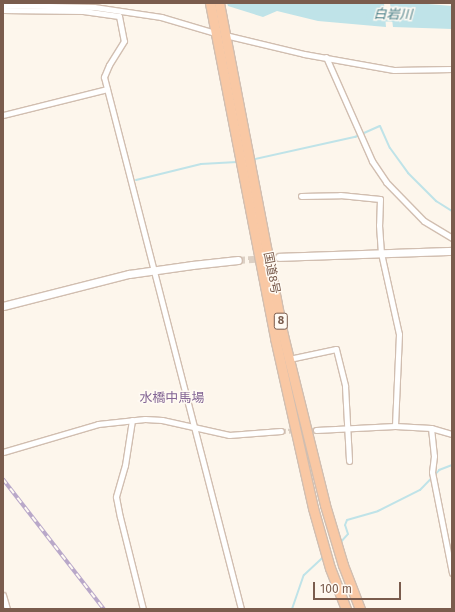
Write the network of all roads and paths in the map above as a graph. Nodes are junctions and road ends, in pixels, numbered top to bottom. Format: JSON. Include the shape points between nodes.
{"nodes":[{"id":1,"x":210,"y":3,"type":"edge"},
{"id":2,"x":218,"y":3,"type":"edge"},
{"id":3,"x":3,"y":5,"type":"edge"},
{"id":4,"x":3,"y":10,"type":"edge"},
{"id":5,"x":219,"y":31,"type":"junction"},
{"id":6,"x":326,"y":57,"type":"junction"},
{"id":7,"x":452,"y":69,"type":"edge"},
{"id":8,"x":108,"y":89,"type":"junction"},
{"id":9,"x":3,"y":116,"type":"edge"},
{"id":10,"x":301,"y":196,"type":"dead end"},
{"id":11,"x":452,"y":238,"type":"edge"},
{"id":12,"x":452,"y":251,"type":"edge"},
{"id":13,"x":381,"y":253,"type":"junction"},
{"id":14,"x":279,"y":257,"type":"tunnel mouth"},
{"id":15,"x":238,"y":260,"type":"tunnel mouth"},
{"id":16,"x":154,"y":270,"type":"junction"},
{"id":17,"x":3,"y":306,"type":"edge"},
{"id":18,"x":289,"y":359,"type":"junction"},
{"id":19,"x":132,"y":420,"type":"junction"},
{"id":20,"x":395,"y":426,"type":"junction"},
{"id":21,"x":347,"y":427,"type":"junction"},
{"id":22,"x":194,"y":428,"type":"junction"},
{"id":23,"x":431,"y":428,"type":"junction"},
{"id":24,"x":316,"y":430,"type":"tunnel mouth"},
{"id":25,"x":281,"y":431,"type":"tunnel mouth"},
{"id":26,"x":452,"y":434,"type":"edge"},
{"id":27,"x":3,"y":452,"type":"edge"},
{"id":28,"x":349,"y":461,"type":"dead end"},
{"id":29,"x":452,"y":573,"type":"edge"},
{"id":30,"x":3,"y":596,"type":"edge"},
{"id":31,"x":7,"y":609,"type":"edge"},
{"id":32,"x":143,"y":609,"type":"edge"},
{"id":33,"x":241,"y":609,"type":"edge"},
{"id":34,"x":346,"y":609,"type":"edge"},
{"id":35,"x":360,"y":609,"type":"edge"}],
"edges":[{"from":1,"to":5,"type":"highway","name":"国道8号","number":"8"},
{"from":2,"to":5,"type":"highway","name":"国道8号","number":"8"},
{"from":3,"to":5,"type":"street","via":[[94,7],[161,17]]},
{"from":4,"to":8,"type":"street","via":[[83,11],[119,16],[124,41],[105,72]]},
{"from":5,"to":6,"type":"street","via":[[304,54]]},
{"from":5,"to":18,"type":"highway","name":"国道8号","number":"8"},
{"from":5,"to":34,"type":"highway","name":"国道8号","number":"8","via":[[275,338],[313,508],[330,568]]},
{"from":6,"to":7,"type":"street","via":[[394,70]]},
{"from":6,"to":11,"type":"street","via":[[372,161],[386,182],[424,221]]},
{"from":8,"to":9,"type":"street"},
{"from":8,"to":16,"type":"street"},
{"from":10,"to":13,"type":"street","via":[[340,195],[380,199]]},
{"from":12,"to":13,"type":"street"},
{"from":13,"to":14,"type":"street"},
{"from":13,"to":20,"type":"street","via":[[399,334]]},
{"from":15,"to":16,"type":"street"},
{"from":16,"to":17,"type":"street","via":[[97,281]]},
{"from":16,"to":22,"type":"street"},
{"from":18,"to":21,"type":"street","via":[[336,349],[345,386]]},
{"from":18,"to":35,"type":"highway","name":"国道8号","number":"8","via":[[325,505],[343,565]]},
{"from":19,"to":22,"type":"street","via":[[162,420]]},
{"from":19,"to":27,"type":"street","via":[[98,424]]},
{"from":19,"to":32,"type":"street","via":[[125,465],[116,497]]},
{"from":20,"to":21,"type":"street"},
{"from":20,"to":23,"type":"street"},
{"from":21,"to":24,"type":"street"},
{"from":21,"to":28,"type":"street"},
{"from":22,"to":25,"type":"street","via":[[229,435]]},
{"from":22,"to":33,"type":"street"},
{"from":23,"to":26,"type":"street"},
{"from":23,"to":29,"type":"street","via":[[434,456],[432,472]]},
{"from":30,"to":31,"type":"street"}]}
